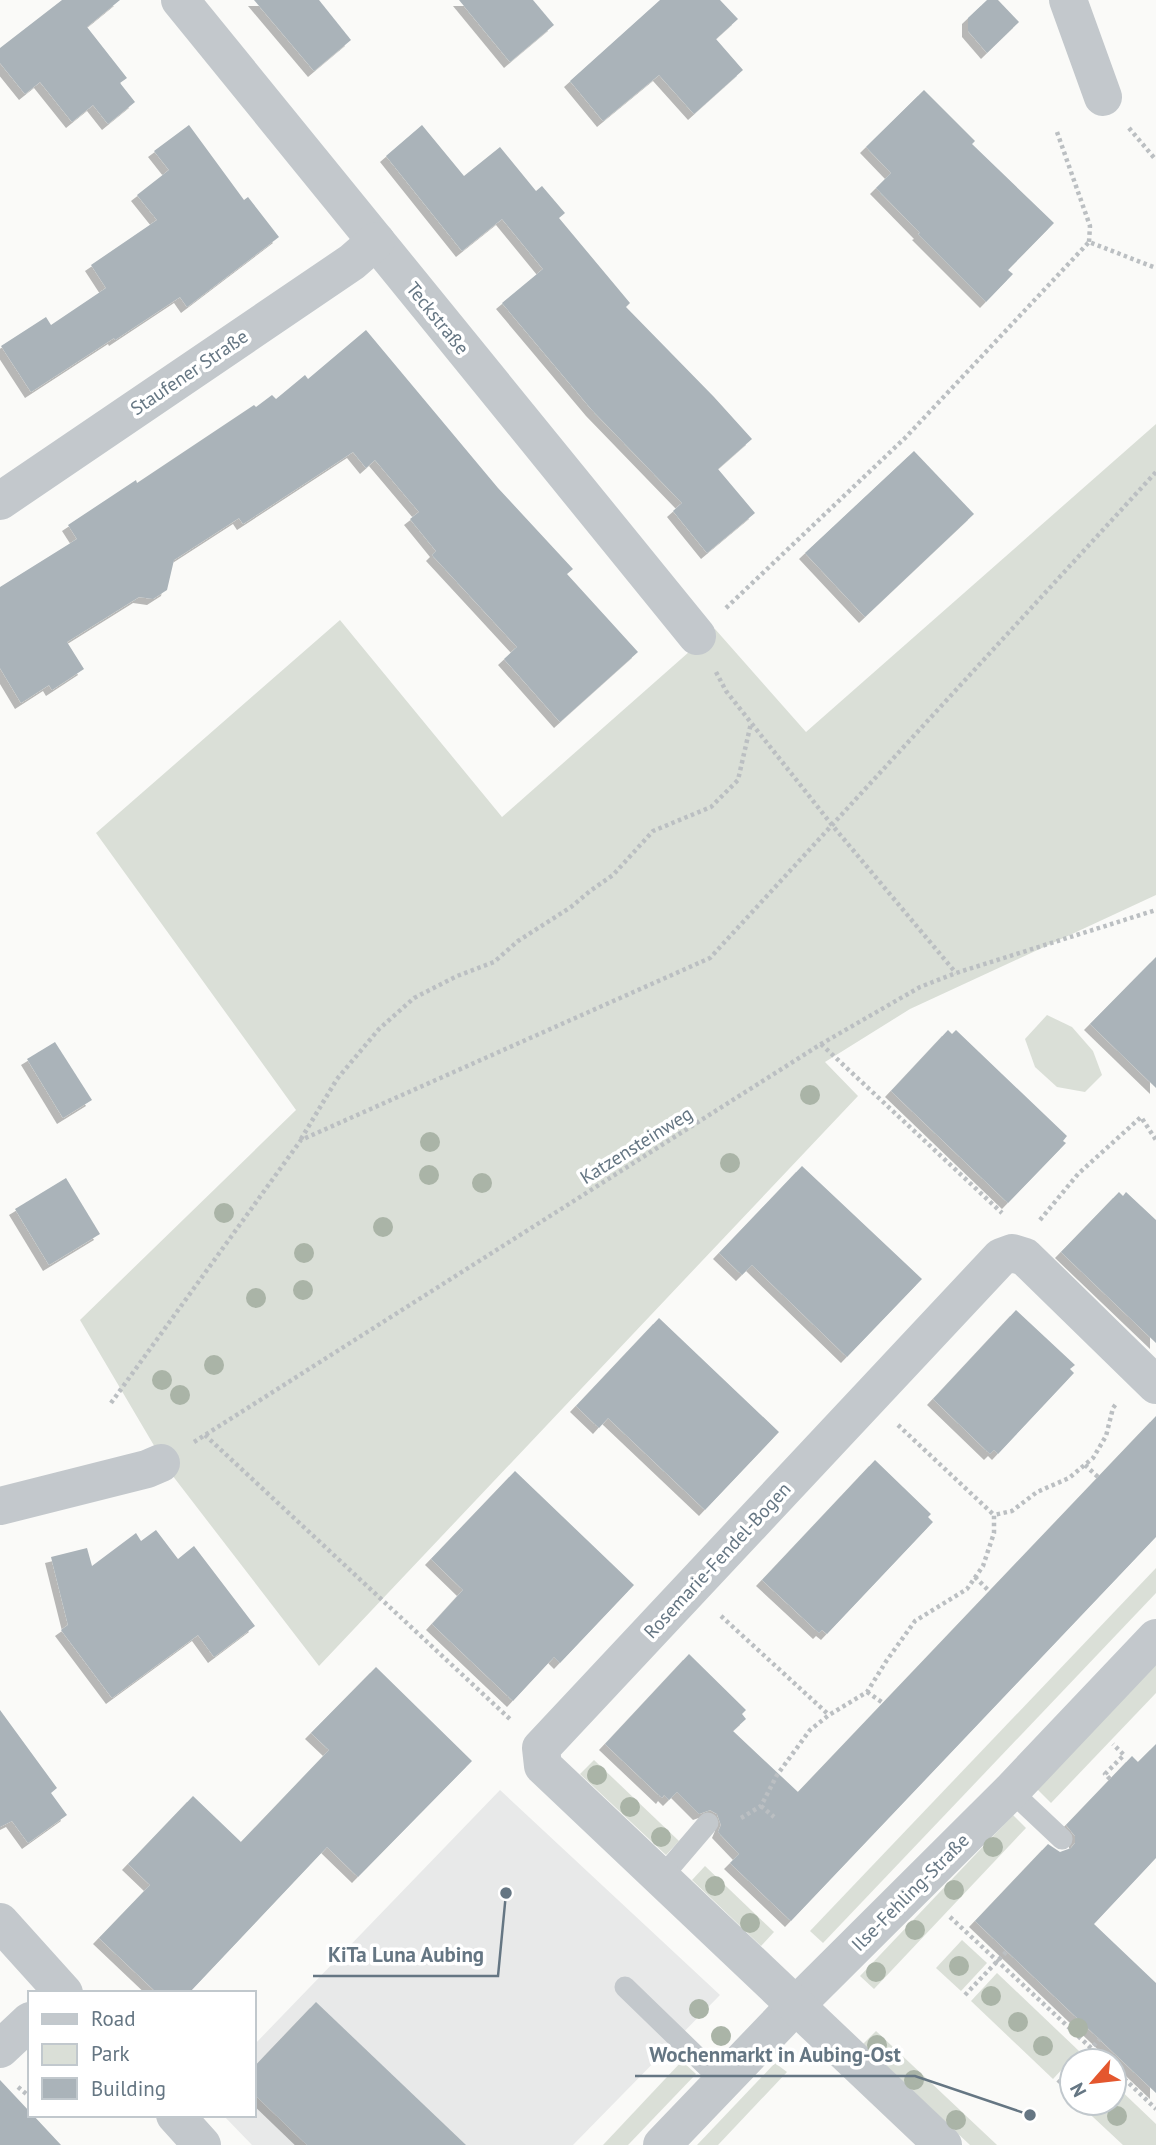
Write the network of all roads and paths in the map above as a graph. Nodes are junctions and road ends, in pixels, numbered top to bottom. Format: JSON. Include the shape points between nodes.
{"nodes":[{"id":1,"x":180,"y":0,"type":"edge"},
{"id":2,"x":1068,"y":0,"type":"edge"},
{"id":3,"x":1103,"y":97,"type":"dead end"},
{"id":4,"x":1057,"y":132,"type":"dead end"},
{"id":5,"x":376,"y":241,"type":"junction"},
{"id":6,"x":1089,"y":242,"type":"junction"},
{"id":7,"x":1156,"y":268,"type":"edge"},
{"id":8,"x":1156,"y":472,"type":"edge"},
{"id":9,"x":0,"y":501,"type":"edge"},
{"id":10,"x":696,"y":636,"type":"junction"},
{"id":11,"x":751,"y":723,"type":"junction"},
{"id":12,"x":832,"y":825,"type":"junction"},
{"id":13,"x":1156,"y":910,"type":"edge"},
{"id":14,"x":956,"y":973,"type":"junction"},
{"id":15,"x":821,"y":1044,"type":"junction"},
{"id":16,"x":1156,"y":1139,"type":"edge"},
{"id":17,"x":300,"y":1140,"type":"junction"},
{"id":18,"x":1012,"y":1253,"type":"junction"},
{"id":19,"x":1150,"y":1379,"type":"edge"},
{"id":20,"x":868,"y":1397,"type":"junction"},
{"id":21,"x":111,"y":1402,"type":"dead end"},
{"id":22,"x":205,"y":1435,"type":"junction"},
{"id":23,"x":160,"y":1463,"type":"joint"},
{"id":24,"x":1085,"y":1465,"type":"junction"},
{"id":25,"x":1098,"y":1477,"type":"dead end"},
{"id":26,"x":0,"y":1506,"type":"edge"},
{"id":27,"x":995,"y":1515,"type":"junction"},
{"id":28,"x":975,"y":1577,"type":"junction"},
{"id":29,"x":691,"y":1588,"type":"junction"},
{"id":30,"x":989,"y":1591,"type":"dead end"},
{"id":31,"x":1156,"y":1638,"type":"edge"},
{"id":32,"x":867,"y":1692,"type":"junction"},
{"id":33,"x":883,"y":1703,"type":"dead end"},
{"id":34,"x":829,"y":1715,"type":"junction"},
{"id":35,"x":1113,"y":1744,"type":"dead end"},
{"id":36,"x":541,"y":1748,"type":"junction"},
{"id":37,"x":1110,"y":1779,"type":"dead end"},
{"id":38,"x":1011,"y":1791,"type":"junction"},
{"id":39,"x":761,"y":1806,"type":"junction"},
{"id":40,"x":774,"y":1817,"type":"dead end"},
{"id":41,"x":738,"y":1820,"type":"dead end"},
{"id":42,"x":708,"y":1823,"type":"dead end"},
{"id":43,"x":1062,"y":1839,"type":"dead end"},
{"id":44,"x":661,"y":1878,"type":"junction"},
{"id":45,"x":950,"y":1917,"type":"dead end"},
{"id":46,"x":0,"y":1922,"type":"edge"},
{"id":47,"x":1007,"y":1951,"type":"dead end"},
{"id":48,"x":997,"y":1961,"type":"junction"},
{"id":49,"x":625,"y":1987,"type":"dead end"},
{"id":50,"x":61,"y":1991,"type":"edge"},
{"id":51,"x":965,"y":1995,"type":"dead end"},
{"id":52,"x":795,"y":2006,"type":"junction"},
{"id":53,"x":28,"y":2023,"type":"edge"},
{"id":54,"x":1100,"y":2039,"type":"dead end"},
{"id":55,"x":1090,"y":2047,"type":"edge"},
{"id":56,"x":1092,"y":2047,"type":"edge"},
{"id":57,"x":0,"y":2049,"type":"edge"},
{"id":58,"x":723,"y":2082,"type":"junction"},
{"id":59,"x":1128,"y":2082,"type":"edge"},
{"id":60,"x":1156,"y":2109,"type":"edge"},
{"id":61,"x":177,"y":2117,"type":"edge"},
{"id":62,"x":202,"y":2145,"type":"edge"},
{"id":63,"x":662,"y":2145,"type":"edge"},
{"id":64,"x":943,"y":2145,"type":"edge"}],
"edges":[{"from":1,"to":5,"type":"street","name":"Teckstraße"},
{"from":2,"to":3,"type":"street"},
{"from":4,"to":6,"type":"path","via":[[1090,226]]},
{"from":5,"to":9,"type":"street","name":"Staufener Straße","via":[[352,262]]},
{"from":5,"to":10,"type":"street","name":"Teckstraße"},
{"from":6,"to":7,"type":"path"},
{"from":6,"to":10,"type":"path","via":[[906,437]]},
{"from":8,"to":12,"type":"path"},
{"from":10,"to":11,"type":"path","via":[[726,691]]},
{"from":11,"to":12,"type":"path"},
{"from":11,"to":17,"type":"path","via":[[738,780],[712,807],[653,831],[613,875],[494,962],[414,998],[379,1029],[337,1079]]},
{"from":12,"to":14,"type":"path"},
{"from":12,"to":17,"type":"path","via":[[710,958]]},
{"from":13,"to":14,"type":"path","name":"Katzensteinweg"},
{"from":14,"to":15,"type":"path","name":"Katzensteinweg","via":[[920,987]]},
{"from":15,"to":18,"type":"path","via":[[1020,1230]]},
{"from":15,"to":22,"type":"path","name":"Katzensteinweg"},
{"from":16,"to":18,"type":"path","via":[[1141,1117],[1078,1174]]},
{"from":17,"to":21,"type":"path"},
{"from":18,"to":19,"type":"street","via":[[1025,1257]]},
{"from":18,"to":20,"type":"street","name":"Rosemarie-Fendel-Bogen","via":[[1001,1257]]},
{"from":19,"to":24,"type":"path","via":[[1113,1408],[1106,1436]]},
{"from":20,"to":27,"type":"path"},
{"from":20,"to":29,"type":"street","name":"Rosemarie-Fendel-Bogen"},
{"from":22,"to":23,"type":"path","name":"Katzensteinweg"},
{"from":22,"to":36,"type":"path"},
{"from":23,"to":26,"type":"street"},
{"from":24,"to":25,"type":"path"},
{"from":24,"to":27,"type":"path","via":[[1012,1511]]},
{"from":27,"to":28,"type":"path","via":[[984,1566]]},
{"from":28,"to":30,"type":"path"},
{"from":28,"to":32,"type":"path","via":[[967,1589],[915,1621]]},
{"from":29,"to":34,"type":"path"},
{"from":29,"to":36,"type":"street","name":"Rosemarie-Fendel-Bogen"},
{"from":31,"to":38,"type":"street","name":"Ilse-Fehling-Straße"},
{"from":32,"to":33,"type":"path"},
{"from":32,"to":34,"type":"path"},
{"from":34,"to":39,"type":"path","via":[[791,1753]]},
{"from":35,"to":37,"type":"path","via":[[1124,1755],[1105,1774]]},
{"from":36,"to":44,"type":"street","via":[[543,1766]]},
{"from":38,"to":43,"type":"lane"},
{"from":38,"to":52,"type":"street","name":"Ilse-Fehling-Straße"},
{"from":39,"to":40,"type":"path"},
{"from":39,"to":41,"type":"path"},
{"from":42,"to":44,"type":"lane"},
{"from":44,"to":52,"type":"street"},
{"from":45,"to":48,"type":"path"},
{"from":46,"to":50,"type":"street"},
{"from":47,"to":48,"type":"path"},
{"from":48,"to":51,"type":"path"},
{"from":48,"to":55,"type":"path"},
{"from":49,"to":58,"type":"lane"},
{"from":52,"to":58,"type":"street","name":"Ilse-Fehling-Straße"},
{"from":52,"to":64,"type":"street"},
{"from":53,"to":57,"type":"street"},
{"from":54,"to":56,"type":"path"},
{"from":58,"to":63,"type":"street","name":"Ilse-Fehling-Straße"},
{"from":59,"to":60,"type":"path"},
{"from":61,"to":62,"type":"street"}]}
